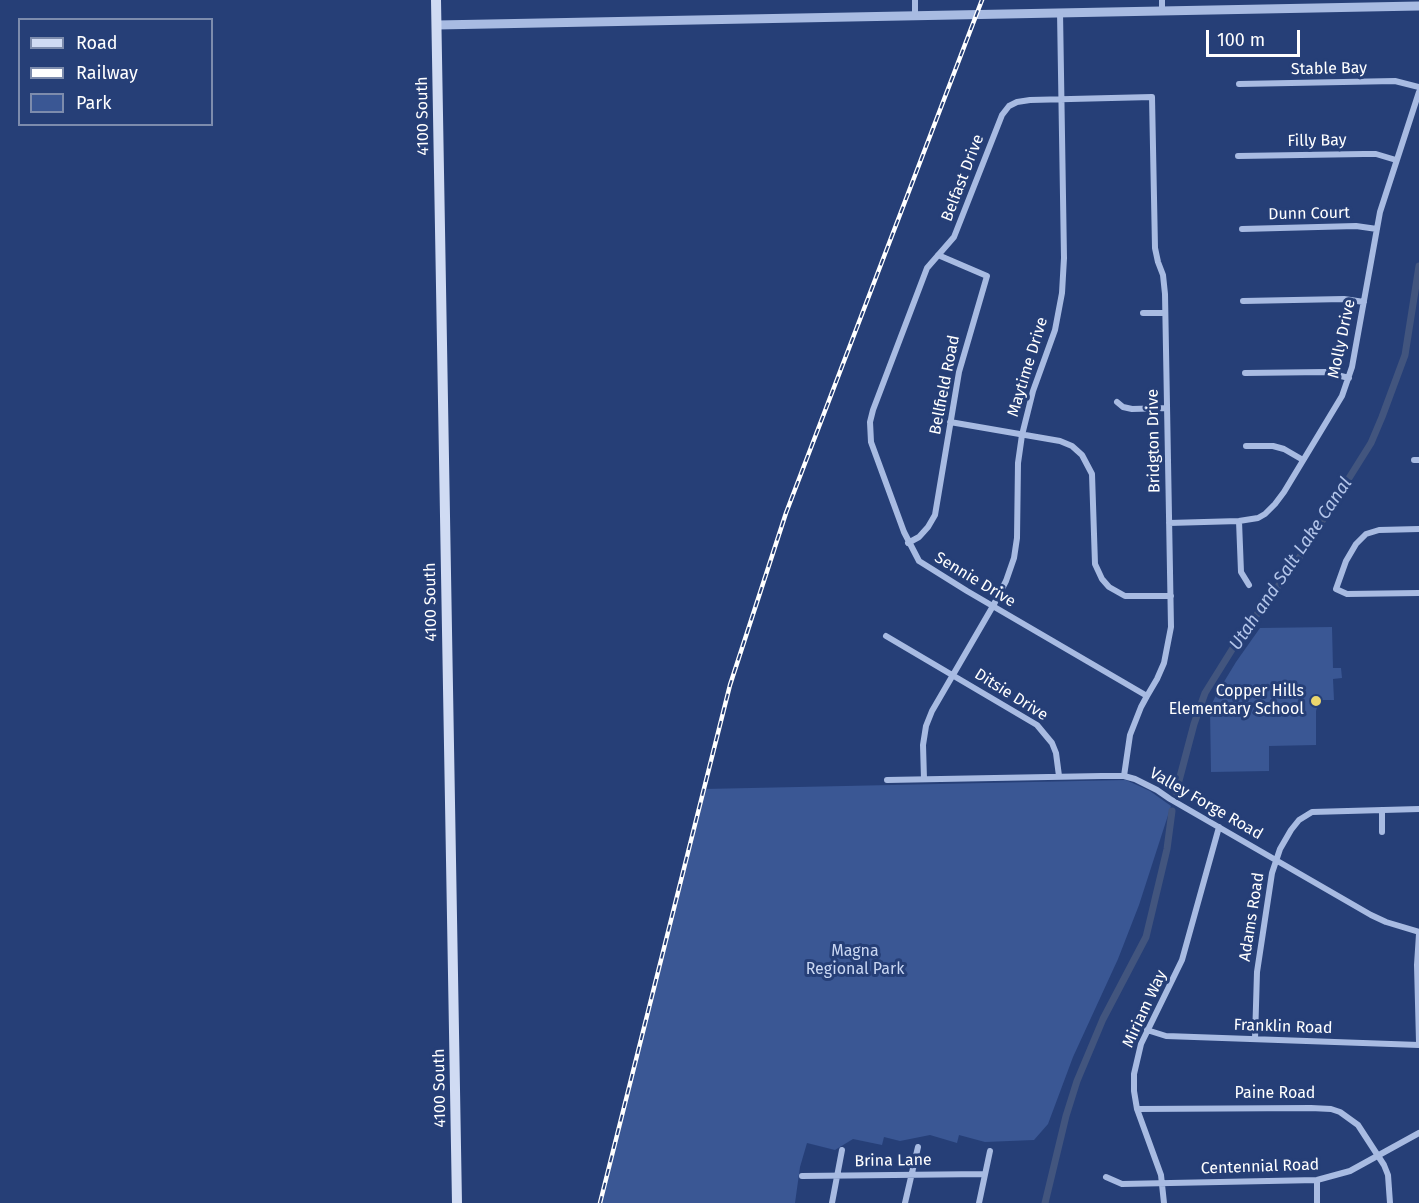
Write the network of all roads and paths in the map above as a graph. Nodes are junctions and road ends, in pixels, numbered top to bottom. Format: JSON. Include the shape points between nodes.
{"nodes":[{"id":1,"x":436,"y":0,"type":"edge"},
{"id":2,"x":915,"y":0,"type":"edge"},
{"id":3,"x":1162,"y":0,"type":"edge"},
{"id":4,"x":1419,"y":6,"type":"edge"},
{"id":5,"x":1162,"y":10,"type":"junction"},
{"id":6,"x":1060,"y":12,"type":"junction"},
{"id":7,"x":915,"y":15,"type":"junction"},
{"id":8,"x":437,"y":25,"type":"junction"},
{"id":9,"x":1239,"y":84,"type":"dead end"},
{"id":10,"x":1419,"y":87,"type":"edge"},
{"id":11,"x":1419,"y":92,"type":"edge"},
{"id":12,"x":1152,"y":96,"type":"joint"},
{"id":13,"x":1062,"y":99,"type":"junction"},
{"id":14,"x":1238,"y":156,"type":"dead end"},
{"id":15,"x":1396,"y":160,"type":"junction"},
{"id":16,"x":1242,"y":229,"type":"dead end"},
{"id":17,"x":1377,"y":229,"type":"junction"},
{"id":18,"x":938,"y":255,"type":"junction"},
{"id":19,"x":1243,"y":301,"type":"dead end"},
{"id":20,"x":1364,"y":302,"type":"junction"},
{"id":21,"x":1143,"y":313,"type":"dead end"},
{"id":22,"x":1165,"y":313,"type":"junction"},
{"id":23,"x":1245,"y":373,"type":"dead end"},
{"id":24,"x":1349,"y":378,"type":"junction"},
{"id":25,"x":1117,"y":402,"type":"dead end"},
{"id":26,"x":1167,"y":408,"type":"junction"},
{"id":27,"x":870,"y":422,"type":"joint"},
{"id":28,"x":950,"y":422,"type":"junction"},
{"id":29,"x":1022,"y":435,"type":"junction"},
{"id":30,"x":1246,"y":446,"type":"dead end"},
{"id":31,"x":1303,"y":460,"type":"junction"},
{"id":32,"x":1239,"y":521,"type":"junction"},
{"id":33,"x":1169,"y":523,"type":"junction"},
{"id":34,"x":1419,"y":529,"type":"edge"},
{"id":35,"x":908,"y":543,"type":"junction"},
{"id":36,"x":1249,"y":585,"type":"dead end"},
{"id":37,"x":1419,"y":593,"type":"edge"},
{"id":38,"x":1171,"y":596,"type":"junction"},
{"id":39,"x":993,"y":606,"type":"junction"},
{"id":40,"x":886,"y":636,"type":"dead end"},
{"id":41,"x":953,"y":675,"type":"junction"},
{"id":42,"x":1147,"y":696,"type":"junction"},
{"id":43,"x":1059,"y":776,"type":"junction"},
{"id":44,"x":1124,"y":776,"type":"junction"},
{"id":45,"x":924,"y":779,"type":"junction"},
{"id":46,"x":887,"y":780,"type":"dead end"},
{"id":47,"x":1419,"y":809,"type":"edge"},
{"id":48,"x":1382,"y":810,"type":"junction"},
{"id":49,"x":1219,"y":827,"type":"junction"},
{"id":50,"x":1382,"y":832,"type":"dead end"},
{"id":51,"x":1276,"y":860,"type":"junction"},
{"id":52,"x":1419,"y":933,"type":"edge"},
{"id":53,"x":1418,"y":965,"type":"edge"},
{"id":54,"x":1147,"y":1030,"type":"junction"},
{"id":55,"x":1255,"y":1039,"type":"junction"},
{"id":56,"x":1419,"y":1043,"type":"edge"},
{"id":57,"x":1137,"y":1109,"type":"junction"},
{"id":58,"x":1419,"y":1133,"type":"edge"},
{"id":59,"x":918,"y":1148,"type":"dead end"},
{"id":60,"x":842,"y":1150,"type":"dead end"},
{"id":61,"x":990,"y":1151,"type":"dead end"},
{"id":62,"x":1378,"y":1156,"type":"junction"},
{"id":63,"x":911,"y":1174,"type":"junction"},
{"id":64,"x":985,"y":1174,"type":"junction"},
{"id":65,"x":837,"y":1175,"type":"junction"},
{"id":66,"x":802,"y":1176,"type":"dead end"},
{"id":67,"x":1106,"y":1177,"type":"dead end"},
{"id":68,"x":1317,"y":1180,"type":"junction"},
{"id":69,"x":1163,"y":1183,"type":"junction"},
{"id":70,"x":457,"y":1203,"type":"edge"},
{"id":71,"x":832,"y":1203,"type":"edge"},
{"id":72,"x":905,"y":1203,"type":"edge"},
{"id":73,"x":979,"y":1203,"type":"edge"},
{"id":74,"x":1164,"y":1203,"type":"edge"},
{"id":75,"x":1317,"y":1203,"type":"edge"},
{"id":76,"x":1390,"y":1203,"type":"edge"}],
"edges":[{"from":1,"to":8,"type":"main road","name":"4100 South"},
{"from":2,"to":7,"type":"street"},
{"from":3,"to":5,"type":"street"},
{"from":4,"to":5,"type":"street"},
{"from":5,"to":6,"type":"street"},
{"from":6,"to":7,"type":"street"},
{"from":6,"to":13,"type":"street","name":"Maytime Drive"},
{"from":7,"to":8,"type":"street"},
{"from":8,"to":70,"type":"main road","name":"4100 South"},
{"from":9,"to":10,"type":"street","name":"Stable Bay","via":[[1395,81]]},
{"from":11,"to":15,"type":"street","name":"Molly Drive"},
{"from":12,"to":13,"type":"street","name":"Belfast Drive"},
{"from":12,"to":22,"type":"street","name":"Bridgton Drive","via":[[1155,248],[1163,275]]},
{"from":13,"to":18,"type":"street","name":"Belfast Drive","via":[[1009,106],[954,237]]},
{"from":13,"to":29,"type":"street","name":"Maytime Drive","via":[[1062,293],[1055,330]]},
{"from":14,"to":15,"type":"street","name":"Filly Bay","via":[[1364,154]]},
{"from":15,"to":17,"type":"street","name":"Molly Drive"},
{"from":16,"to":17,"type":"street","name":"Dunn Court"},
{"from":17,"to":20,"type":"street","name":"Molly Drive"},
{"from":18,"to":27,"type":"street","name":"Belfast Drive","via":[[927,267]]},
{"from":18,"to":28,"type":"street","name":"Bellfield Road","via":[[987,276],[959,372]]},
{"from":19,"to":20,"type":"street"},
{"from":20,"to":24,"type":"street","name":"Molly Drive"},
{"from":21,"to":22,"type":"street"},
{"from":22,"to":26,"type":"street","name":"Bridgton Drive"},
{"from":23,"to":24,"type":"street","via":[[1325,372]]},
{"from":24,"to":31,"type":"street","name":"Molly Drive"},
{"from":25,"to":26,"type":"street","via":[[1132,409]]},
{"from":26,"to":33,"type":"street","name":"Bridgton Drive"},
{"from":27,"to":35,"type":"street","name":"Sennie Drive","via":[[871,442]]},
{"from":28,"to":29,"type":"street"},
{"from":28,"to":35,"type":"street","name":"Bellfield Road","via":[[935,515],[919,537]]},
{"from":29,"to":38,"type":"street","via":[[1072,446],[1088,463],[1094,488],[1095,564],[1109,587],[1125,596]]},
{"from":29,"to":39,"type":"street","name":"Maytime Drive","via":[[1014,558]]},
{"from":30,"to":31,"type":"street","via":[[1273,446]]},
{"from":31,"to":32,"type":"street","name":"Molly Drive","via":[[1271,510],[1258,518]]},
{"from":32,"to":33,"type":"street","name":"Molly Drive"},
{"from":32,"to":36,"type":"street","via":[[1241,572]]},
{"from":33,"to":38,"type":"street","name":"Bridgton Drive"},
{"from":34,"to":37,"type":"street","via":[[1366,534],[1346,561],[1336,589],[1347,594]]},
{"from":35,"to":39,"type":"street","name":"Sennie Drive","via":[[926,567]]},
{"from":38,"to":42,"type":"street","name":"Bridgton Drive","via":[[1169,645]]},
{"from":39,"to":41,"type":"street","name":"Maytime Drive"},
{"from":39,"to":42,"type":"street","name":"Sennie Drive"},
{"from":40,"to":41,"type":"street","name":"Ditsie Drive"},
{"from":41,"to":43,"type":"street","name":"Ditsie Drive","via":[[1037,725],[1052,743]]},
{"from":41,"to":45,"type":"street","name":"Maytime Drive","via":[[926,726]]},
{"from":42,"to":44,"type":"street","name":"Bridgton Drive","via":[[1134,720]]},
{"from":43,"to":44,"type":"street","name":"Valley Forge Road"},
{"from":43,"to":45,"type":"street","name":"Valley Forge Road"},
{"from":44,"to":49,"type":"street","name":"Valley Forge Road","via":[[1146,783]]},
{"from":45,"to":46,"type":"street","name":"Valley Forge Road"},
{"from":47,"to":48,"type":"street","name":"Adams Road"},
{"from":48,"to":50,"type":"street"},
{"from":48,"to":51,"type":"street","name":"Adams Road","via":[[1306,814],[1291,830]]},
{"from":49,"to":51,"type":"street","name":"Valley Forge Road"},
{"from":49,"to":54,"type":"street","name":"Miriam Way","via":[[1182,960]]},
{"from":51,"to":52,"type":"street","name":"Valley Forge Road","via":[[1371,915]]},
{"from":51,"to":55,"type":"street","name":"Adams Road","via":[[1259,956]]},
{"from":52,"to":53,"type":"street"},
{"from":53,"to":56,"type":"street"},
{"from":54,"to":55,"type":"street","name":"Franklin Road","via":[[1166,1036]]},
{"from":54,"to":57,"type":"street","name":"Miriam Way","via":[[1134,1074]]},
{"from":55,"to":56,"type":"street","name":"Franklin Road"},
{"from":57,"to":62,"type":"street","name":"Paine Road","via":[[1331,1109],[1358,1125]]},
{"from":57,"to":69,"type":"street","name":"Miriam Way"},
{"from":58,"to":62,"type":"street","name":"Centennial Road"},
{"from":59,"to":63,"type":"street"},
{"from":60,"to":65,"type":"street"},
{"from":61,"to":64,"type":"street"},
{"from":62,"to":68,"type":"street","name":"Centennial Road","via":[[1350,1171]]},
{"from":62,"to":76,"type":"street","name":"Paine Road","via":[[1388,1175]]},
{"from":63,"to":64,"type":"street","name":"Brina Lane"},
{"from":63,"to":65,"type":"street","name":"Brina Lane"},
{"from":63,"to":72,"type":"street"},
{"from":64,"to":73,"type":"street"},
{"from":65,"to":66,"type":"street","name":"Brina Lane"},
{"from":65,"to":71,"type":"street"},
{"from":67,"to":69,"type":"street","name":"Centennial Road","via":[[1122,1184]]},
{"from":68,"to":69,"type":"street","name":"Centennial Road"},
{"from":68,"to":75,"type":"street"},
{"from":69,"to":74,"type":"street","name":"Miriam Way"}]}
